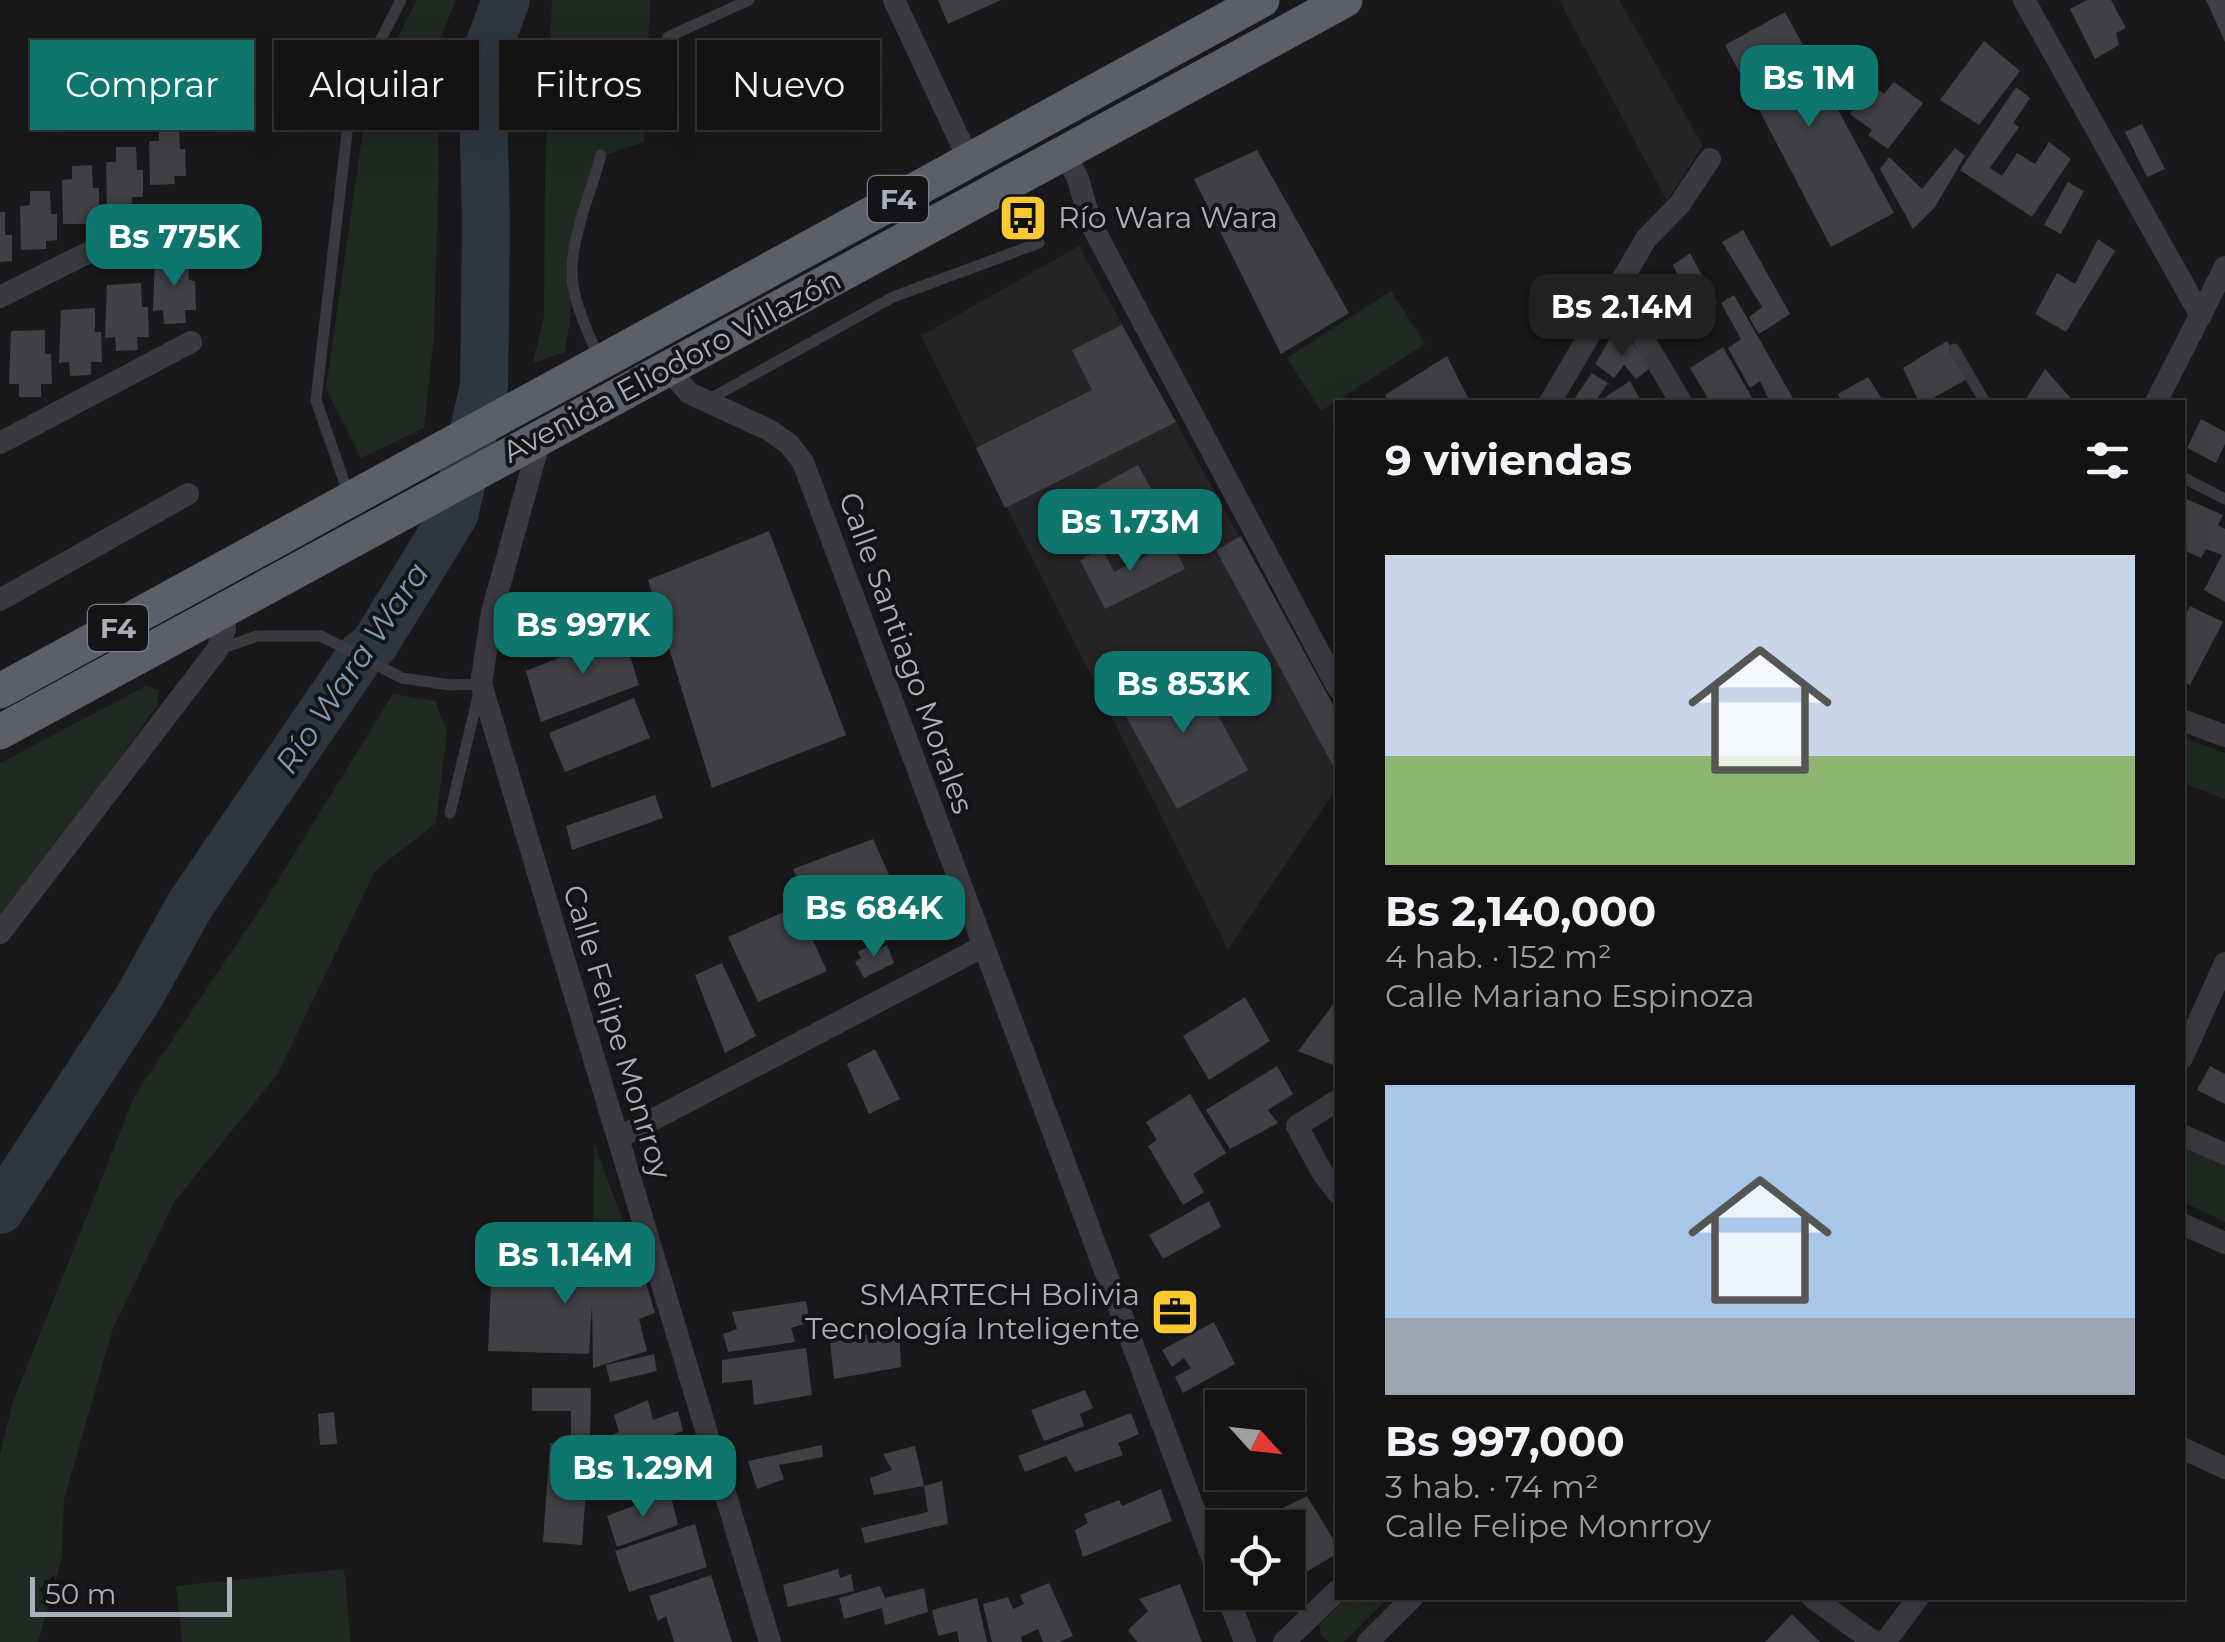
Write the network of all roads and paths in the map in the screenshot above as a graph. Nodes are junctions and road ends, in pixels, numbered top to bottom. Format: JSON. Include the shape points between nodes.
{"nodes":[{"id":1,"x":400,"y":0,"type":"edge"},
{"id":2,"x":749,"y":0,"type":"edge"},
{"id":3,"x":894,"y":0,"type":"edge"},
{"id":4,"x":1262,"y":0,"type":"edge"},
{"id":5,"x":1344,"y":0,"type":"edge"},
{"id":6,"x":2024,"y":0,"type":"edge"},
{"id":7,"x":668,"y":36,"type":"dead end"},
{"id":8,"x":1065,"y":154,"type":"junction"},
{"id":9,"x":601,"y":156,"type":"dead end"},
{"id":10,"x":969,"y":160,"type":"junction"},
{"id":11,"x":1710,"y":160,"type":"dead end"},
{"id":12,"x":158,"y":217,"type":"dead end"},
{"id":13,"x":1039,"y":242,"type":"dead end"},
{"id":14,"x":2223,"y":275,"type":"edge"},
{"id":15,"x":1616,"y":292,"type":"junction"},
{"id":16,"x":0,"y":296,"type":"edge"},
{"id":17,"x":2201,"y":316,"type":"junction"},
{"id":18,"x":191,"y":342,"type":"dead end"},
{"id":19,"x":1954,"y":349,"type":"dead end"},
{"id":20,"x":601,"y":364,"type":"junction"},
{"id":21,"x":668,"y":369,"type":"junction"},
{"id":22,"x":1551,"y":400,"type":"edge"},
{"id":23,"x":1679,"y":400,"type":"edge"},
{"id":24,"x":1983,"y":400,"type":"edge"},
{"id":25,"x":2157,"y":400,"type":"edge"},
{"id":26,"x":706,"y":401,"type":"junction"},
{"id":27,"x":532,"y":441,"type":"junction"},
{"id":28,"x":0,"y":443,"type":"edge"},
{"id":29,"x":2185,"y":479,"type":"edge"},
{"id":30,"x":188,"y":494,"type":"dead end"},
{"id":31,"x":2225,"y":499,"type":"edge"},
{"id":32,"x":350,"y":500,"type":"junction"},
{"id":33,"x":0,"y":600,"type":"edge"},
{"id":34,"x":224,"y":611,"type":"junction"},
{"id":35,"x":217,"y":650,"type":"junction"},
{"id":36,"x":1335,"y":682,"type":"edge"},
{"id":37,"x":481,"y":684,"type":"junction"},
{"id":38,"x":0,"y":691,"type":"edge"},
{"id":39,"x":2185,"y":721,"type":"edge"},
{"id":40,"x":0,"y":732,"type":"edge"},
{"id":41,"x":2225,"y":736,"type":"edge"},
{"id":42,"x":450,"y":812,"type":"dead end"},
{"id":43,"x":0,"y":934,"type":"edge"},
{"id":44,"x":984,"y":946,"type":"junction"},
{"id":45,"x":2225,"y":963,"type":"edge"},
{"id":46,"x":2185,"y":1051,"type":"edge"},
{"id":47,"x":1335,"y":1102,"type":"edge"},
{"id":48,"x":2185,"y":1136,"type":"edge"},
{"id":49,"x":618,"y":1138,"type":"junction"},
{"id":50,"x":2225,"y":1154,"type":"edge"},
{"id":51,"x":1335,"y":1189,"type":"edge"},
{"id":52,"x":2185,"y":1225,"type":"edge"},
{"id":53,"x":2225,"y":1243,"type":"edge"},
{"id":54,"x":2185,"y":1449,"type":"edge"},
{"id":55,"x":2225,"y":1468,"type":"edge"},
{"id":56,"x":1205,"y":1538,"type":"edge"},
{"id":57,"x":1335,"y":1593,"type":"edge"},
{"id":58,"x":1410,"y":1600,"type":"edge"},
{"id":59,"x":1816,"y":1600,"type":"edge"},
{"id":60,"x":1916,"y":1600,"type":"edge"},
{"id":61,"x":1233,"y":1610,"type":"edge"},
{"id":62,"x":770,"y":1642,"type":"edge"},
{"id":63,"x":1245,"y":1642,"type":"edge"},
{"id":64,"x":1284,"y":1642,"type":"edge"},
{"id":65,"x":1368,"y":1642,"type":"edge"},
{"id":66,"x":1874,"y":1642,"type":"edge"},
{"id":67,"x":1885,"y":1642,"type":"edge"}],
"edges":[{"from":1,"to":32,"type":"lane","via":[[351,98],[316,400]]},
{"from":2,"to":7,"type":"lane"},
{"from":3,"to":10,"type":"street"},
{"from":4,"to":10,"type":"highway","name":"Avenida Eliodoro Villazón","number":"F4"},
{"from":5,"to":8,"type":"highway","name":"Avenida Eliodoro Villazón","number":"F4"},
{"from":6,"to":17,"type":"street"},
{"from":8,"to":21,"type":"highway","name":"Avenida Eliodoro Villazón","number":"F4"},
{"from":8,"to":36,"type":"street","via":[[1091,224]]},
{"from":9,"to":20,"type":"lane","via":[[572,272]]},
{"from":10,"to":20,"type":"highway","name":"Avenida Eliodoro Villazón","number":"F4"},
{"from":11,"to":15,"type":"street","via":[[1646,239]]},
{"from":12,"to":16,"type":"street"},
{"from":13,"to":26,"type":"lane","via":[[892,296]]},
{"from":14,"to":17,"type":"street"},
{"from":15,"to":22,"type":"street"},
{"from":15,"to":23,"type":"street"},
{"from":17,"to":25,"type":"street"},
{"from":18,"to":28,"type":"street"},
{"from":19,"to":24,"type":"lane"},
{"from":20,"to":32,"type":"highway","name":"Avenida Eliodoro Villazón","number":"F4"},
{"from":21,"to":26,"type":"street","name":"Calle Santiago Morales","via":[[689,394]]},
{"from":21,"to":27,"type":"highway","name":"Avenida Eliodoro Villazón","number":"F4"},
{"from":26,"to":44,"type":"street","name":"Calle Santiago Morales","via":[[769,430],[803,462]]},
{"from":27,"to":34,"type":"highway","name":"Avenida Eliodoro Villazón","number":"F4"},
{"from":27,"to":37,"type":"street","name":"Calle Felipe Monrroy"},
{"from":29,"to":31,"type":"lane"},
{"from":30,"to":33,"type":"street"},
{"from":32,"to":38,"type":"highway","name":"Avenida Eliodoro Villazón","number":"F4"},
{"from":34,"to":35,"type":"street"},
{"from":34,"to":40,"type":"highway","name":"Avenida Eliodoro Villazón","number":"F4"},
{"from":35,"to":37,"type":"lane","via":[[257,636],[321,636],[402,678]]},
{"from":35,"to":43,"type":"street"},
{"from":37,"to":42,"type":"lane"},
{"from":37,"to":49,"type":"street","name":"Calle Felipe Monrroy"},
{"from":39,"to":41,"type":"street"},
{"from":44,"to":49,"type":"street"},
{"from":44,"to":56,"type":"street","name":"Calle Santiago Morales"},
{"from":45,"to":46,"type":"street"},
{"from":47,"to":51,"type":"street","via":[[1297,1126]]},
{"from":48,"to":50,"type":"street"},
{"from":49,"to":62,"type":"street","name":"Calle Felipe Monrroy"},
{"from":52,"to":53,"type":"street"},
{"from":54,"to":55,"type":"street"},
{"from":57,"to":64,"type":"street"},
{"from":58,"to":65,"type":"street"},
{"from":59,"to":66,"type":"street"},
{"from":60,"to":67,"type":"street"},
{"from":61,"to":63,"type":"street"}]}
